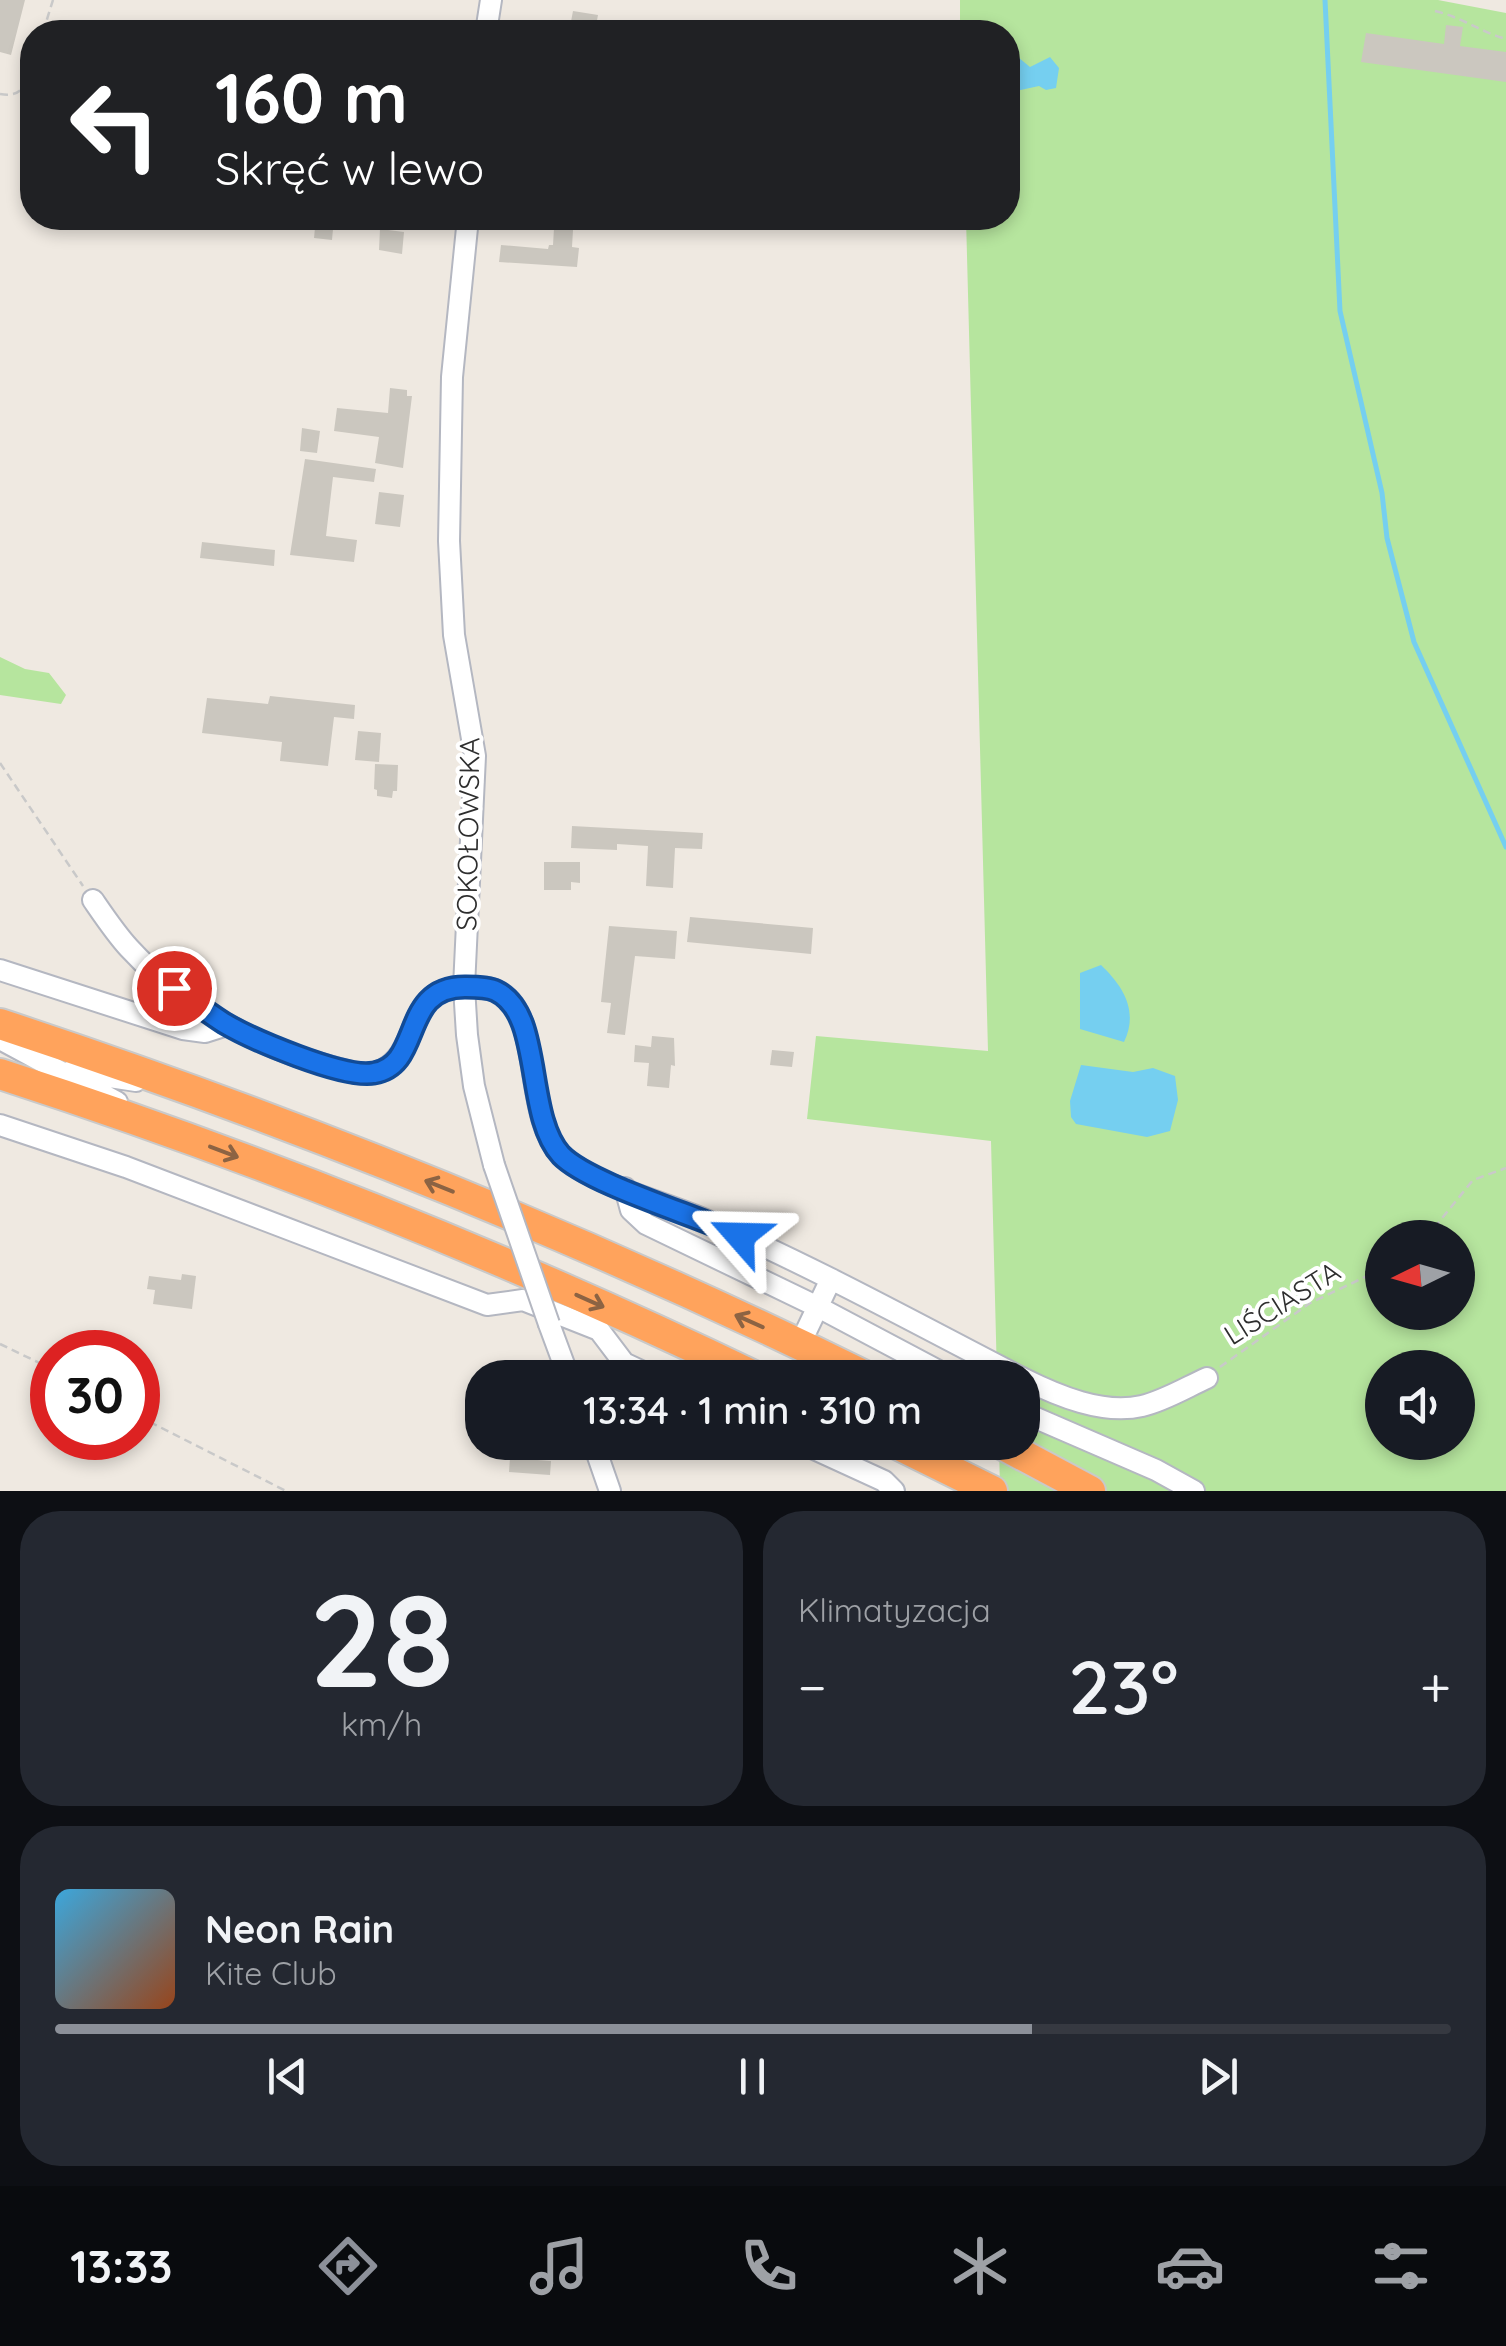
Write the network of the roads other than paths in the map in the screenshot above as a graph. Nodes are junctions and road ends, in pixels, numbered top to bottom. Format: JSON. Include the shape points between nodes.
{"nodes":[{"id":1,"x":467,"y":230,"type":"edge"},
{"id":2,"x":92,"y":900,"type":"road end"},
{"id":3,"x":0,"y":970,"type":"edge"},
{"id":4,"x":464,"y":987,"type":"junction"},
{"id":5,"x":0,"y":1024,"type":"edge"},
{"id":6,"x":227,"y":1024,"type":"junction"},
{"id":7,"x":0,"y":1039,"type":"edge"},
{"id":8,"x":0,"y":1060,"type":"edge"},
{"id":9,"x":55,"y":1068,"type":"junction"},
{"id":10,"x":0,"y":1074,"type":"edge"},
{"id":11,"x":191,"y":1090,"type":"junction"},
{"id":12,"x":0,"y":1125,"type":"edge"},
{"id":13,"x":177,"y":1134,"type":"junction"},
{"id":14,"x":625,"y":1188,"type":"junction"},
{"id":15,"x":830,"y":1280,"type":"junction"},
{"id":16,"x":818,"y":1307,"type":"junction"},
{"id":17,"x":800,"y":1344,"type":"junction"},
{"id":18,"x":562,"y":1360,"type":"edge"},
{"id":19,"x":622,"y":1360,"type":"edge"},
{"id":20,"x":718,"y":1360,"type":"edge"},
{"id":21,"x":832,"y":1360,"type":"edge"},
{"id":22,"x":918,"y":1360,"type":"edge"},
{"id":23,"x":987,"y":1360,"type":"edge"},
{"id":24,"x":1208,"y":1378,"type":"road end"},
{"id":25,"x":1040,"y":1385,"type":"edge"},
{"id":26,"x":1040,"y":1420,"type":"edge"},
{"id":27,"x":599,"y":1460,"type":"edge"},
{"id":28,"x":838,"y":1460,"type":"edge"},
{"id":29,"x":929,"y":1460,"type":"edge"},
{"id":30,"x":1032,"y":1460,"type":"edge"},
{"id":31,"x":610,"y":1491,"type":"edge"},
{"id":32,"x":894,"y":1491,"type":"edge"},
{"id":33,"x":992,"y":1491,"type":"edge"},
{"id":34,"x":1090,"y":1491,"type":"edge"},
{"id":35,"x":1194,"y":1491,"type":"edge"}],
"edges":[{"from":1,"to":4,"type":"street","name":"SOKOŁOWSKA","via":[[448,496],[454,635],[475,756]]},
{"from":2,"to":6,"type":"street","via":[[129,948]]},
{"from":3,"to":6,"type":"street","via":[[183,1029],[205,1032]]},
{"from":4,"to":6,"type":"street","via":[[435,994],[423,1005],[405,1050],[375,1074],[314,1062]]},
{"from":4,"to":14,"type":"street","via":[[494,989],[522,1021],[548,1139],[565,1159]]},
{"from":4,"to":18,"type":"street","name":"SOKOŁOWSKA","bridge":true,"via":[[474,1086],[494,1165]]},
{"from":5,"to":11,"type":"highway"},
{"from":7,"to":9,"type":"street"},
{"from":8,"to":9,"type":"street"},
{"from":9,"to":11,"type":"street"},
{"from":9,"to":13,"type":"street"},
{"from":10,"to":13,"type":"highway"},
{"from":17,"to":11,"type":"highway","one_way":true,"via":[[522,1219]]},
{"from":12,"to":19,"type":"street","via":[[487,1305],[523,1300],[599,1330]]},
{"from":13,"to":20,"type":"highway","one_way":true,"via":[[440,1235]]},
{"from":14,"to":15,"type":"street"},
{"from":14,"to":16,"type":"street","via":[[631,1210],[646,1224]]},
{"from":15,"to":16,"type":"street"},
{"from":15,"to":23,"type":"street"},
{"from":16,"to":17,"type":"street"},
{"from":16,"to":22,"type":"street"},
{"from":17,"to":21,"type":"highway"},
{"from":24,"to":25,"type":"street","via":[[1144,1406],[1114,1409]]},
{"from":26,"to":35,"type":"street"},
{"from":27,"to":31,"type":"street"},
{"from":28,"to":32,"type":"street"},
{"from":29,"to":33,"type":"highway"},
{"from":30,"to":34,"type":"highway"}]}
